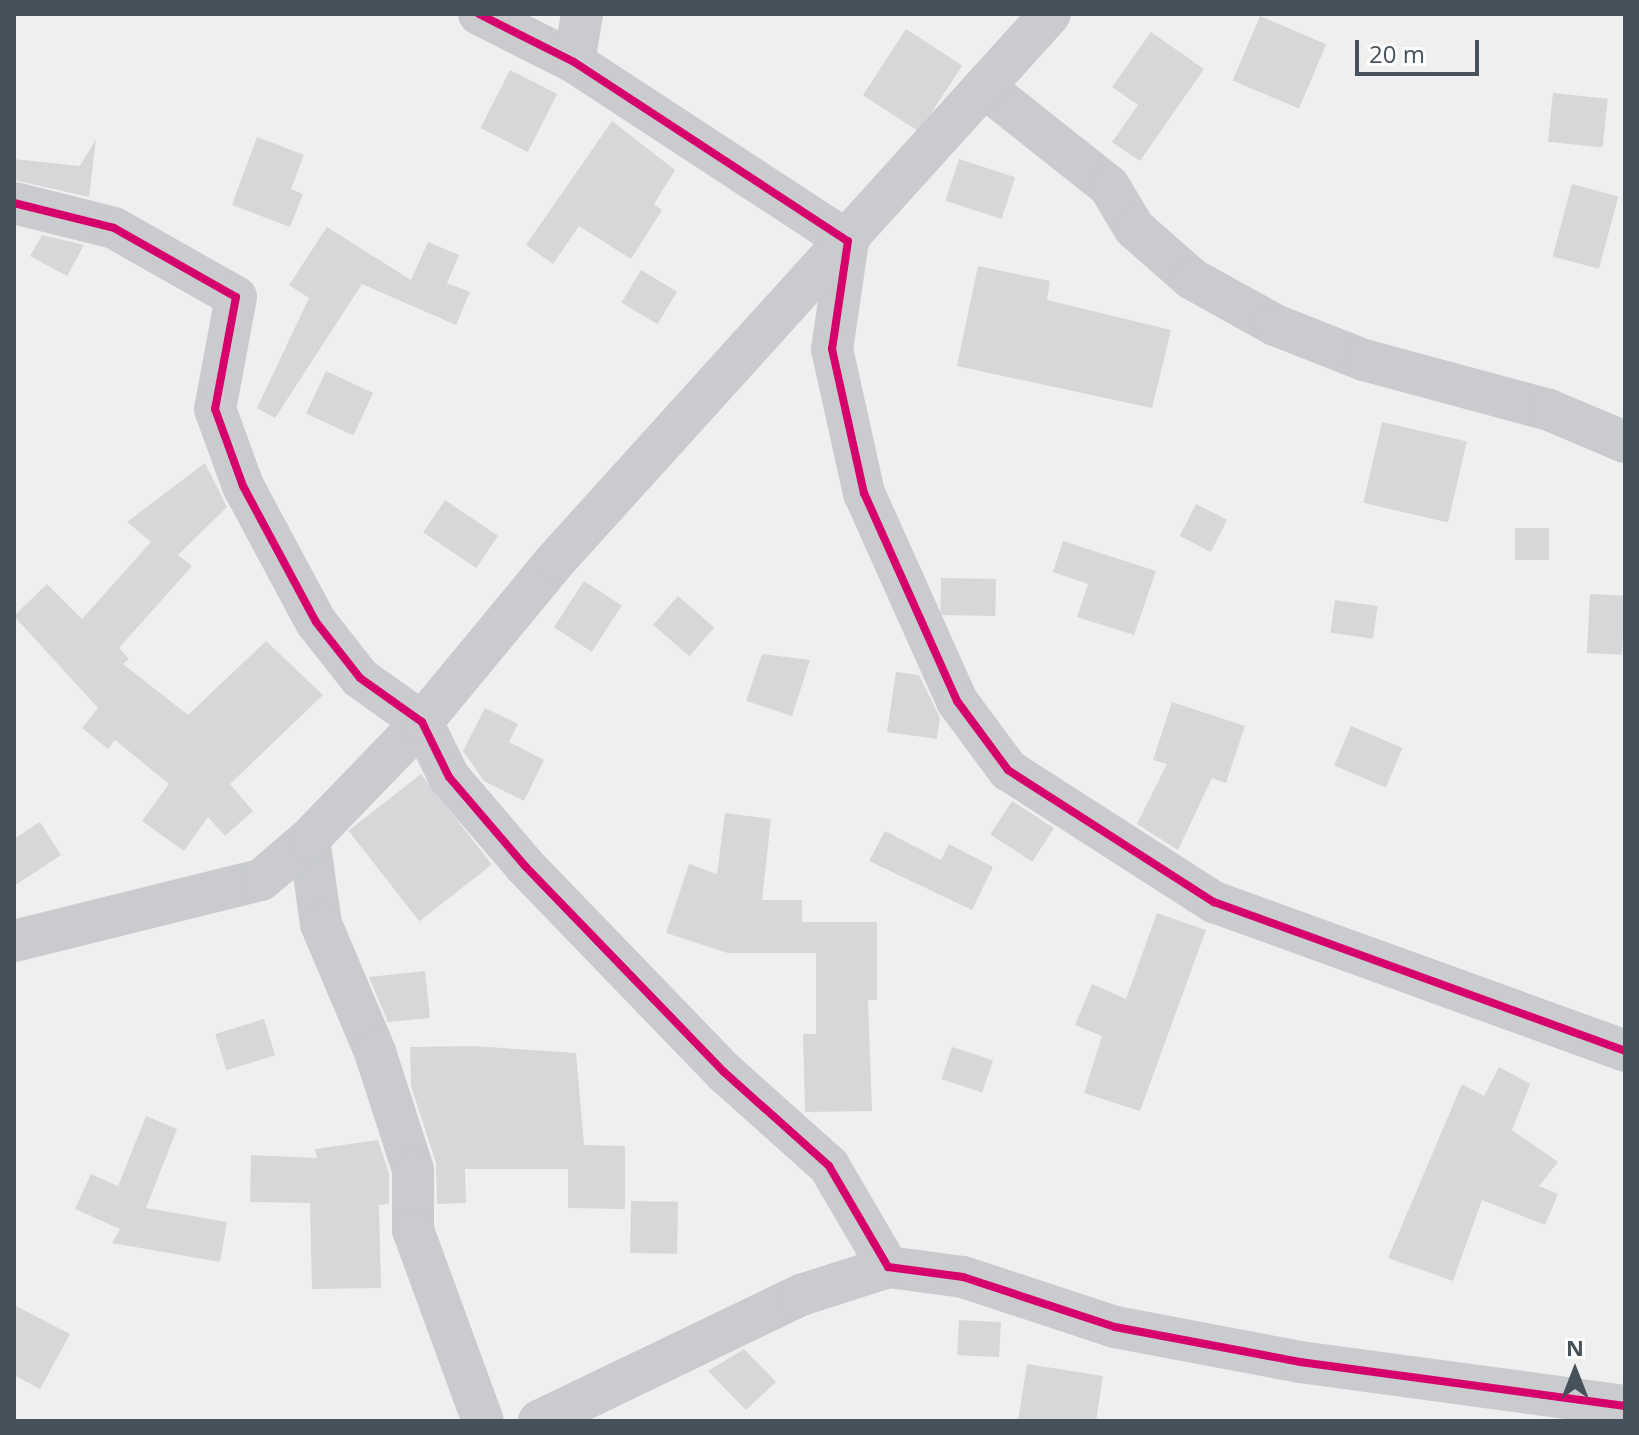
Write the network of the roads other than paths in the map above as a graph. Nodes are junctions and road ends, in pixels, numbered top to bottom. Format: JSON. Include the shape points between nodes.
{"nodes":[{"id":1,"x":479,"y":14,"type":"edge"},
{"id":2,"x":582,"y":14,"type":"edge"},
{"id":3,"x":1050,"y":14,"type":"edge"},
{"id":4,"x":574,"y":62,"type":"junction"},
{"id":5,"x":984,"y":87,"type":"junction"},
{"id":6,"x":14,"y":203,"type":"edge"},
{"id":7,"x":848,"y":241,"type":"junction"},
{"id":8,"x":1625,"y":442,"type":"edge"},
{"id":9,"x":422,"y":722,"type":"junction"},
{"id":10,"x":309,"y":839,"type":"junction"},
{"id":11,"x":14,"y":941,"type":"edge"},
{"id":12,"x":1625,"y":1051,"type":"edge"},
{"id":13,"x":888,"y":1267,"type":"junction"},
{"id":14,"x":1625,"y":1406,"type":"edge"},
{"id":15,"x":483,"y":1421,"type":"edge"},
{"id":16,"x":539,"y":1421,"type":"edge"}],
"edges":[{"from":1,"to":4,"type":"street"},
{"from":2,"to":4,"type":"street"},
{"from":3,"to":5,"type":"street"},
{"from":4,"to":7,"type":"street"},
{"from":5,"to":7,"type":"street"},
{"from":5,"to":8,"type":"street","via":[[1109,186],[1134,228],[1192,279],[1275,325],[1364,360],[1549,410]]},
{"from":6,"to":9,"type":"street","via":[[114,228],[236,297],[215,409],[243,486],[316,622],[360,678]]},
{"from":7,"to":9,"type":"street","via":[[556,560]]},
{"from":7,"to":12,"type":"street","via":[[832,349],[864,493],[957,701],[1008,770],[1214,902],[1381,969]]},
{"from":9,"to":10,"type":"street"},
{"from":9,"to":13,"type":"street","via":[[449,777],[525,866],[724,1072],[829,1166]]},
{"from":10,"to":11,"type":"street","via":[[261,880]]},
{"from":10,"to":15,"type":"street","via":[[321,924],[375,1052],[413,1170],[413,1230]]},
{"from":13,"to":14,"type":"street","via":[[963,1277],[1115,1327],[1284,1359]]},
{"from":13,"to":16,"type":"street","via":[[824,1285]]}]}
